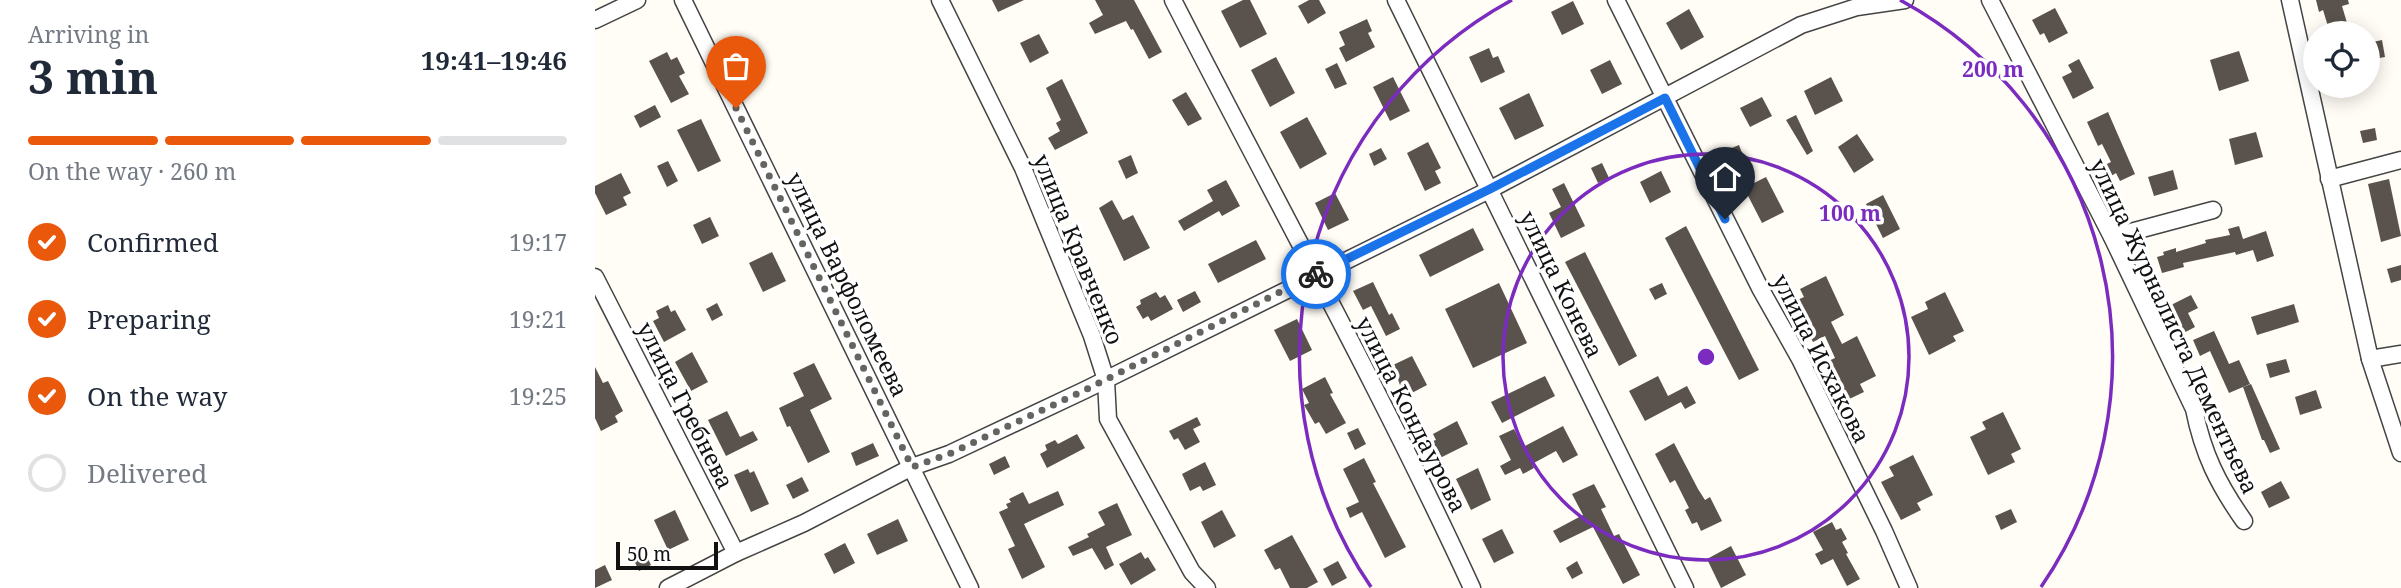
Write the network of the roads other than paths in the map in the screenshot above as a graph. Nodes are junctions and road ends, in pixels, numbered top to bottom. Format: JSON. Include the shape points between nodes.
{"nodes":[{"id":1,"x":637,"y":0,"type":"edge"},
{"id":2,"x":683,"y":0,"type":"edge"},
{"id":3,"x":940,"y":0,"type":"edge"},
{"id":4,"x":1173,"y":0,"type":"edge"},
{"id":5,"x":1396,"y":0,"type":"edge"},
{"id":6,"x":1616,"y":0,"type":"edge"},
{"id":7,"x":1905,"y":0,"type":"edge"},
{"id":8,"x":1990,"y":0,"type":"edge"},
{"id":9,"x":2290,"y":0,"type":"edge"},
{"id":10,"x":595,"y":20,"type":"edge"},
{"id":11,"x":1665,"y":98,"type":"junction"},
{"id":12,"x":2401,"y":160,"type":"edge"},
{"id":13,"x":2329,"y":179,"type":"junction"},
{"id":14,"x":1490,"y":189,"type":"junction"},
{"id":15,"x":2213,"y":210,"type":"dead end"},
{"id":16,"x":2112,"y":237,"type":"junction"},
{"id":17,"x":1317,"y":274,"type":"junction"},
{"id":18,"x":595,"y":277,"type":"edge"},
{"id":19,"x":2401,"y":354,"type":"edge"},
{"id":20,"x":2370,"y":359,"type":"junction"},
{"id":21,"x":1106,"y":380,"type":"junction"},
{"id":22,"x":2401,"y":453,"type":"edge"},
{"id":23,"x":912,"y":467,"type":"junction"},
{"id":24,"x":2244,"y":521,"type":"dead end"},
{"id":25,"x":736,"y":553,"type":"junction"},
{"id":26,"x":668,"y":588,"type":"edge"},
{"id":27,"x":970,"y":588,"type":"edge"},
{"id":28,"x":1207,"y":588,"type":"edge"},
{"id":29,"x":1472,"y":588,"type":"edge"},
{"id":30,"x":1685,"y":588,"type":"edge"},
{"id":31,"x":1909,"y":588,"type":"edge"}],
"edges":[{"from":1,"to":10,"type":"street"},
{"from":2,"to":23,"type":"street","name":"улица Варфоломеева"},
{"from":3,"to":21,"type":"street","name":"улица Кравченко","via":[[1023,168]]},
{"from":4,"to":17,"type":"street","name":"улица Кондаурова"},
{"from":5,"to":14,"type":"street","name":"улица Конева"},
{"from":6,"to":11,"type":"street","name":"улица Исхакова"},
{"from":7,"to":11,"type":"street","via":[[1857,7],[1801,25]]},
{"from":8,"to":16,"type":"street","name":"улица Журналиста Дементьева"},
{"from":9,"to":13,"type":"street"},
{"from":11,"to":14,"type":"street"},
{"from":11,"to":31,"type":"street","name":"улица Исхакова","via":[[1806,372]]},
{"from":12,"to":13,"type":"street"},
{"from":13,"to":20,"type":"street"},
{"from":14,"to":17,"type":"street"},
{"from":14,"to":30,"type":"street","name":"улица Конева"},
{"from":15,"to":16,"type":"street"},
{"from":16,"to":24,"type":"street","name":"улица Журналиста Дементьева","via":[[2194,409],[2199,436],[2221,489]]},
{"from":17,"to":21,"type":"street"},
{"from":17,"to":29,"type":"street","name":"улица Кондаурова"},
{"from":18,"to":25,"type":"street","name":"улица Гребнева"},
{"from":19,"to":20,"type":"street"},
{"from":20,"to":22,"type":"street"},
{"from":21,"to":23,"type":"street"},
{"from":21,"to":28,"type":"street","name":"улица Кравченко","via":[[1108,419],[1192,572]]},
{"from":23,"to":25,"type":"street"},
{"from":23,"to":27,"type":"street","name":"улица Варфоломеева"},
{"from":25,"to":26,"type":"street"}]}
